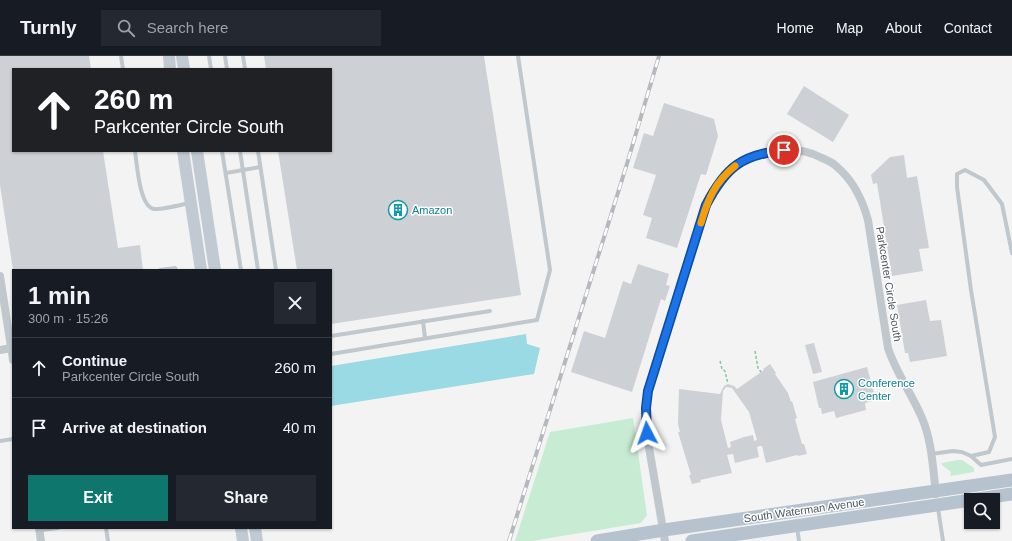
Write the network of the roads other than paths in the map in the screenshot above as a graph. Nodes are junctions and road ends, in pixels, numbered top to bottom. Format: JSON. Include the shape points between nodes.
{"nodes":[{"id":1,"x":121,"y":56,"type":"edge"},
{"id":2,"x":168,"y":56,"type":"edge"},
{"id":3,"x":182,"y":56,"type":"edge"},
{"id":4,"x":209,"y":56,"type":"edge"},
{"id":5,"x":225,"y":56,"type":"edge"},
{"id":6,"x":243,"y":56,"type":"edge"},
{"id":7,"x":518,"y":56,"type":"edge"},
{"id":8,"x":123,"y":68,"type":"edge"},
{"id":9,"x":170,"y":68,"type":"edge"},
{"id":10,"x":184,"y":68,"type":"edge"},
{"id":11,"x":211,"y":68,"type":"edge"},
{"id":12,"x":227,"y":68,"type":"edge"},
{"id":13,"x":245,"y":68,"type":"edge"},
{"id":14,"x":135,"y":152,"type":"edge"},
{"id":15,"x":183,"y":152,"type":"edge"},
{"id":16,"x":197,"y":152,"type":"edge"},
{"id":17,"x":222,"y":152,"type":"edge"},
{"id":18,"x":240,"y":152,"type":"edge"},
{"id":19,"x":258,"y":152,"type":"edge"},
{"id":20,"x":260,"y":167,"type":"junction"},
{"id":21,"x":242,"y":171,"type":"junction"},
{"id":22,"x":226,"y":174,"type":"junction"},
{"id":23,"x":191,"y":203,"type":"junction"},
{"id":24,"x":1012,"y":253,"type":"edge"},
{"id":25,"x":201,"y":269,"type":"edge"},
{"id":26,"x":215,"y":269,"type":"edge"},
{"id":27,"x":241,"y":269,"type":"edge"},
{"id":28,"x":258,"y":269,"type":"edge"},
{"id":29,"x":276,"y":269,"type":"edge"},
{"id":30,"x":0,"y":276,"type":"edge"},
{"id":31,"x":490,"y":311,"type":"dead end"},
{"id":32,"x":423,"y":321,"type":"junction"},
{"id":33,"x":11,"y":330,"type":"edge"},
{"id":34,"x":332,"y":336,"type":"edge"},
{"id":35,"x":425,"y":338,"type":"junction"},
{"id":36,"x":11,"y":348,"type":"junction"},
{"id":37,"x":0,"y":350,"type":"edge"},
{"id":38,"x":12,"y":354,"type":"edge"},
{"id":39,"x":332,"y":354,"type":"edge"},
{"id":40,"x":12,"y":439,"type":"edge"},
{"id":41,"x":0,"y":441,"type":"edge"},
{"id":42,"x":930,"y":454,"type":"junction"},
{"id":43,"x":971,"y":456,"type":"junction"},
{"id":44,"x":1012,"y":459,"type":"edge"},
{"id":45,"x":1012,"y":480,"type":"edge"},
{"id":46,"x":936,"y":491,"type":"junction"},
{"id":47,"x":1012,"y":494,"type":"edge"},
{"id":48,"x":938,"y":504,"type":"junction"},
{"id":49,"x":796,"y":525,"type":"junction"},
{"id":50,"x":39,"y":529,"type":"edge"},
{"id":51,"x":106,"y":529,"type":"edge"},
{"id":52,"x":241,"y":529,"type":"edge"},
{"id":53,"x":255,"y":529,"type":"edge"},
{"id":54,"x":664,"y":535,"type":"edge"},
{"id":55,"x":41,"y":541,"type":"edge"},
{"id":56,"x":108,"y":541,"type":"edge"},
{"id":57,"x":242,"y":541,"type":"edge"},
{"id":58,"x":257,"y":541,"type":"edge"},
{"id":59,"x":597,"y":541,"type":"edge"},
{"id":60,"x":692,"y":541,"type":"edge"},
{"id":61,"x":799,"y":541,"type":"edge"},
{"id":62,"x":943,"y":541,"type":"edge"}],
"edges":[{"from":1,"to":8,"type":"lane"},
{"from":2,"to":9,"type":"main road"},
{"from":3,"to":10,"type":"main road"},
{"from":4,"to":11,"type":"lane"},
{"from":5,"to":12,"type":"lane"},
{"from":6,"to":13,"type":"lane"},
{"from":7,"to":35,"type":"lane","via":[[550,270],[537,320]]},
{"from":14,"to":23,"type":"lane","via":[[141,190],[149,206],[155,209]]},
{"from":15,"to":23,"type":"main road"},
{"from":16,"to":26,"type":"main road"},
{"from":17,"to":22,"type":"lane"},
{"from":18,"to":21,"type":"lane"},
{"from":19,"to":20,"type":"lane"},
{"from":20,"to":21,"type":"lane"},
{"from":20,"to":29,"type":"lane"},
{"from":21,"to":22,"type":"lane"},
{"from":21,"to":28,"type":"lane"},
{"from":22,"to":27,"type":"lane"},
{"from":23,"to":25,"type":"main road"},
{"from":24,"to":43,"type":"lane","via":[[1002,204],[984,180],[965,170],[957,174],[995,437],[989,452]]},
{"from":30,"to":33,"type":"street"},
{"from":31,"to":32,"type":"lane"},
{"from":32,"to":34,"type":"lane"},
{"from":32,"to":35,"type":"lane"},
{"from":33,"to":36,"type":"street"},
{"from":35,"to":39,"type":"lane"},
{"from":36,"to":37,"type":"street"},
{"from":36,"to":38,"type":"street"},
{"from":40,"to":41,"type":"lane"},
{"from":42,"to":43,"type":"lane","via":[[953,451]]},
{"from":42,"to":46,"type":"street","name":"Parkcenter Circle South"},
{"from":42,"to":54,"type":"street","name":"Parkcenter Circle South","via":[[922,417],[892,363],[868,220],[857,190],[834,164],[817,156],[799,150],[765,152],[743,160],[725,174],[706,205],[648,391],[646,424]]},
{"from":43,"to":44,"type":"lane","via":[[981,465]]},
{"from":45,"to":46,"type":"main road","name":"South Waterman Avenue"},
{"from":46,"to":48,"type":"street","name":"Parkcenter Circle South"},
{"from":46,"to":54,"type":"main road","name":"South Waterman Avenue"},
{"from":47,"to":48,"type":"main road","name":"South Waterman Avenue"},
{"from":48,"to":49,"type":"main road","name":"South Waterman Avenue"},
{"from":48,"to":62,"type":"lane"},
{"from":49,"to":60,"type":"main road","name":"South Waterman Avenue"},
{"from":49,"to":61,"type":"lane"},
{"from":50,"to":55,"type":"street"},
{"from":51,"to":56,"type":"lane"},
{"from":52,"to":57,"type":"main road"},
{"from":53,"to":58,"type":"main road"},
{"from":54,"to":59,"type":"main road","name":"South Waterman Avenue"}]}
